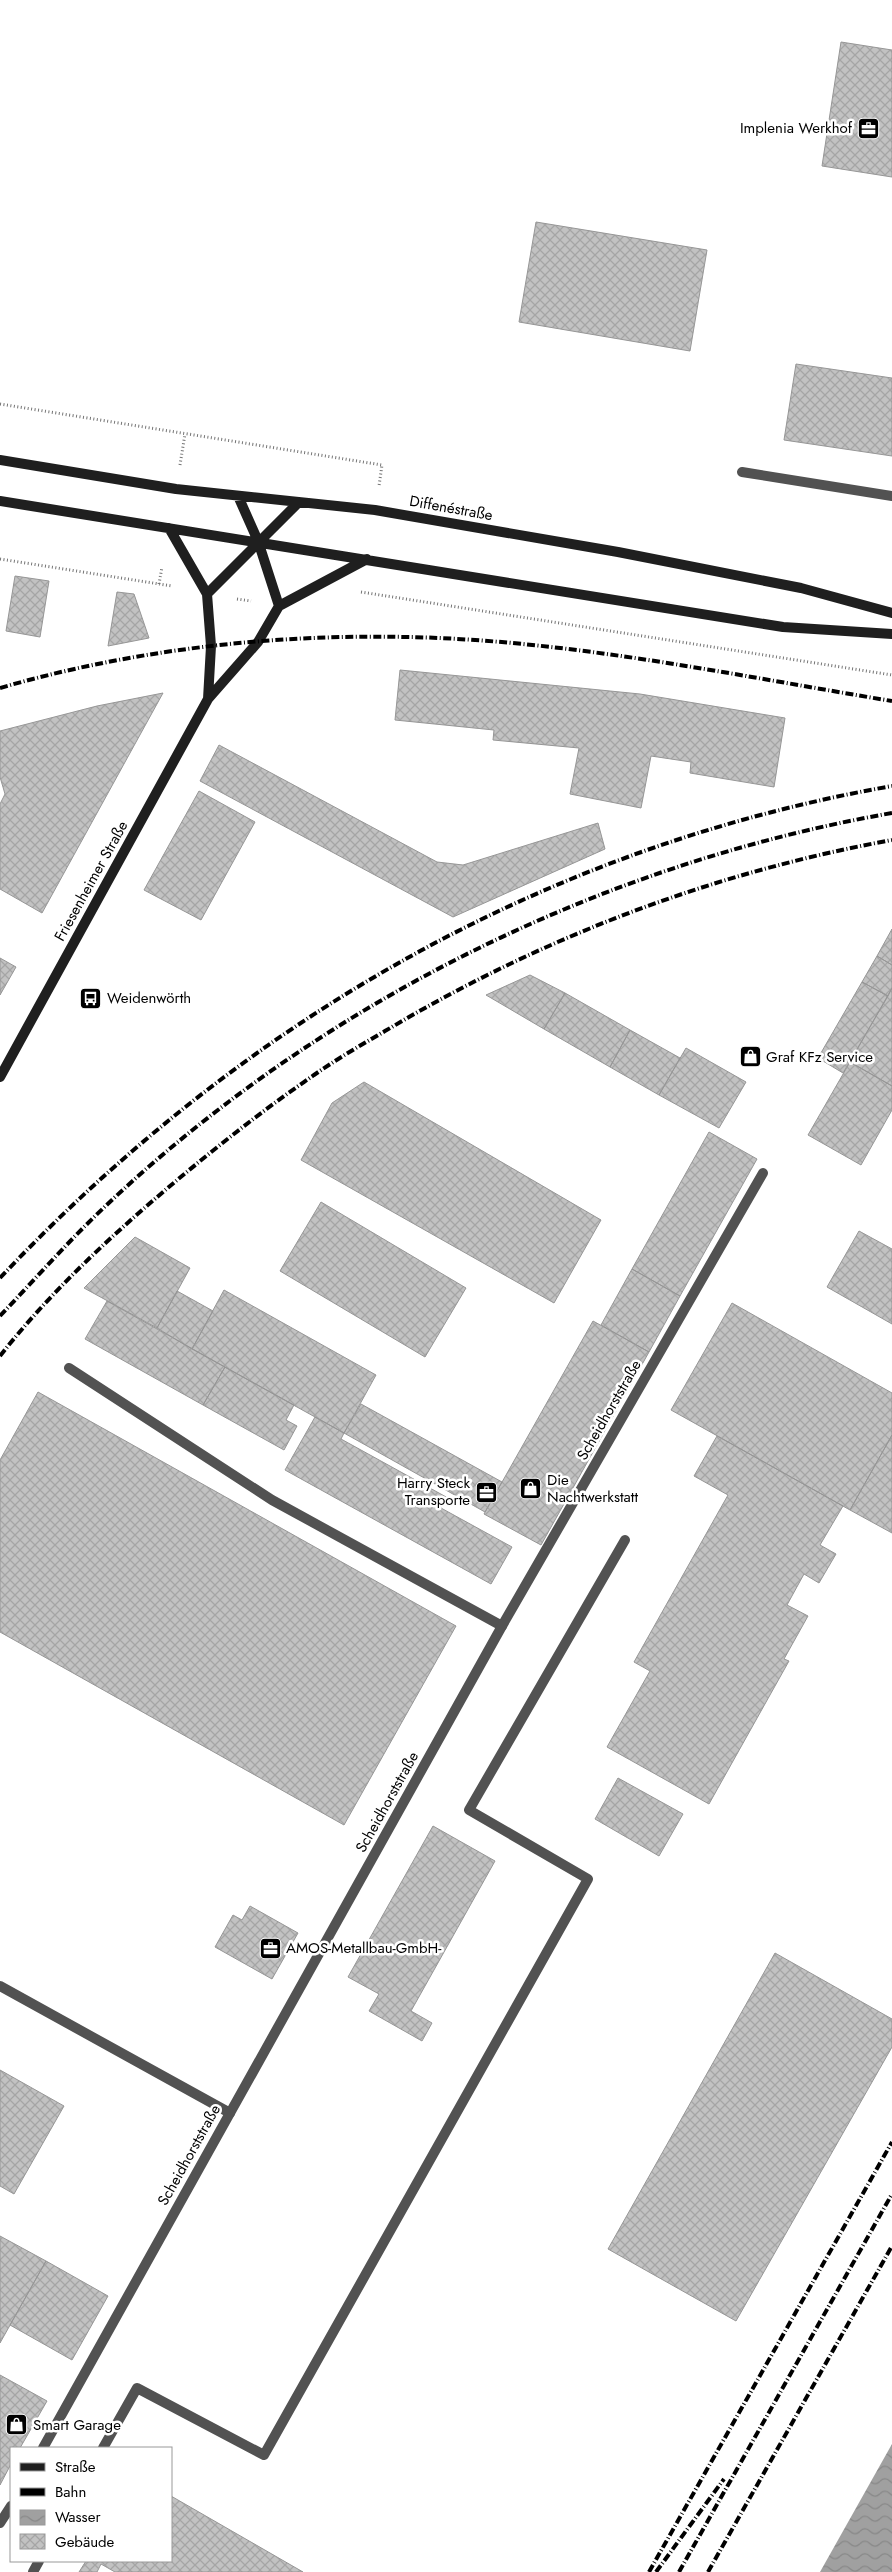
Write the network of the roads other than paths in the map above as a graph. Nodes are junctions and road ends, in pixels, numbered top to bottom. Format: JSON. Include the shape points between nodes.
{"nodes":[{"id":1,"x":0,"y":460,"type":"edge"},
{"id":2,"x":742,"y":472,"type":"dead end"},
{"id":3,"x":238,"y":496,"type":"junction"},
{"id":4,"x":892,"y":496,"type":"edge"},
{"id":5,"x":0,"y":501,"type":"edge"},
{"id":6,"x":299,"y":502,"type":"junction"},
{"id":7,"x":169,"y":528,"type":"junction"},
{"id":8,"x":258,"y":541,"type":"junction"},
{"id":9,"x":367,"y":559,"type":"junction"},
{"id":10,"x":207,"y":594,"type":"junction"},
{"id":11,"x":278,"y":606,"type":"junction"},
{"id":12,"x":892,"y":613,"type":"edge"},
{"id":13,"x":892,"y":634,"type":"edge"},
{"id":14,"x":208,"y":700,"type":"junction"},
{"id":15,"x":0,"y":1076,"type":"edge"},
{"id":16,"x":763,"y":1173,"type":"dead end"},
{"id":17,"x":69,"y":1368,"type":"dead end"},
{"id":18,"x":625,"y":1540,"type":"dead end"},
{"id":19,"x":502,"y":1626,"type":"junction"},
{"id":20,"x":0,"y":1986,"type":"edge"},
{"id":21,"x":230,"y":2113,"type":"junction"},
{"id":22,"x":44,"y":2447,"type":"edge"},
{"id":23,"x":104,"y":2447,"type":"edge"},
{"id":24,"x":10,"y":2508,"type":"edge"},
{"id":25,"x":0,"y":2523,"type":"edge"}],
"edges":[{"from":1,"to":3,"type":"main road","name":"Diffenéstraße"},
{"from":2,"to":4,"type":"street"},
{"from":3,"to":6,"type":"main road","name":"Diffenéstraße"},
{"from":3,"to":8,"type":"main road"},
{"from":5,"to":7,"type":"main road"},
{"from":6,"to":8,"type":"main road"},
{"from":6,"to":12,"type":"main road","name":"Diffenéstraße","via":[[375,510],[618,552],[801,588]]},
{"from":7,"to":8,"type":"main road"},
{"from":7,"to":10,"type":"main road"},
{"from":8,"to":9,"type":"main road"},
{"from":8,"to":10,"type":"main road"},
{"from":8,"to":11,"type":"main road"},
{"from":9,"to":11,"type":"main road"},
{"from":9,"to":13,"type":"main road","via":[[783,627]]},
{"from":10,"to":14,"type":"main road","name":"Friesenheimer Straße","via":[[211,646]]},
{"from":11,"to":14,"type":"main road","name":"Friesenheimer Straße","via":[[258,642]]},
{"from":14,"to":15,"type":"main road","name":"Friesenheimer Straße"},
{"from":16,"to":19,"type":"street","name":"Scheidhorststraße"},
{"from":17,"to":19,"type":"street","via":[[272,1500]]},
{"from":18,"to":23,"type":"street","via":[[469,1810],[588,1879],[264,2455],[137,2388]]},
{"from":19,"to":21,"type":"street","name":"Scheidhorststraße"},
{"from":20,"to":21,"type":"street"},
{"from":21,"to":22,"type":"street","name":"Scheidhorststraße"},
{"from":24,"to":25,"type":"street"}]}
